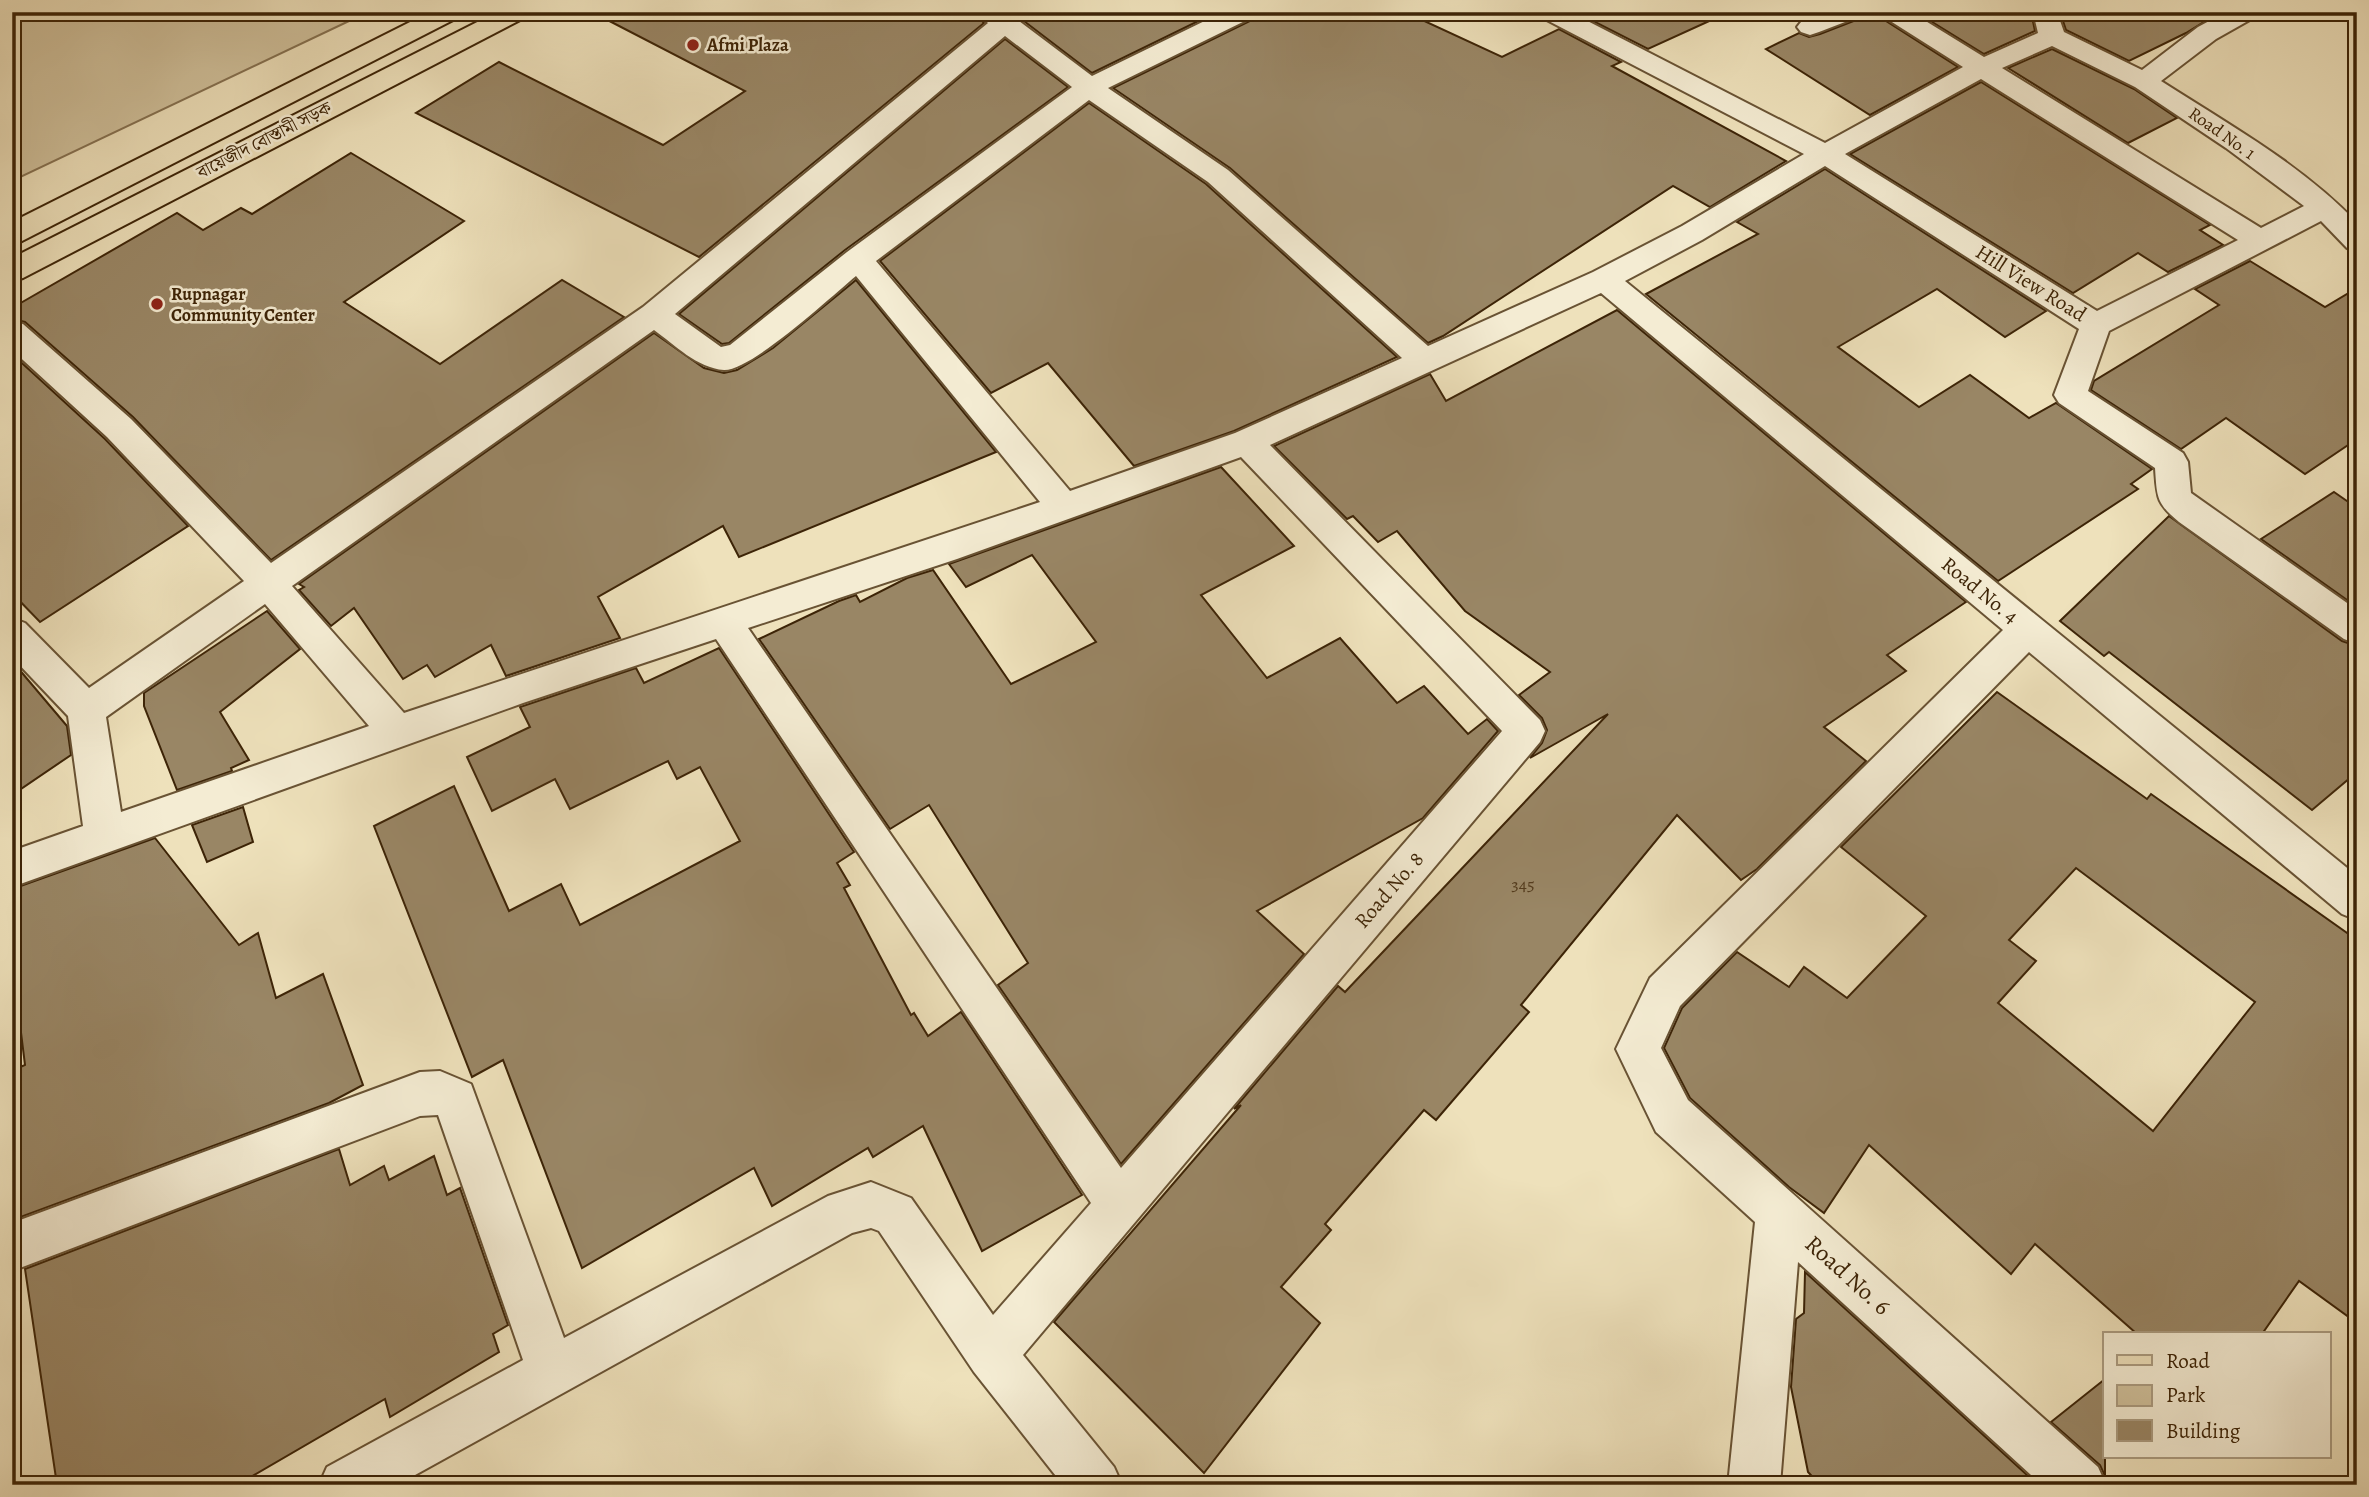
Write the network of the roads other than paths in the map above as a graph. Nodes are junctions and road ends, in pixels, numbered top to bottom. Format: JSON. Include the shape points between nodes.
{"nodes":[{"id":1,"x":450,"y":12,"type":"edge"},
{"id":2,"x":517,"y":12,"type":"edge"},
{"id":3,"x":1244,"y":12,"type":"edge"},
{"id":4,"x":1550,"y":12,"type":"edge"},
{"id":5,"x":1849,"y":12,"type":"edge"},
{"id":6,"x":1893,"y":12,"type":"edge"},
{"id":7,"x":2246,"y":12,"type":"edge"},
{"id":8,"x":997,"y":18,"type":"edge"},
{"id":9,"x":2048,"y":24,"type":"edge"},
{"id":10,"x":1811,"y":27,"type":"dead end"},
{"id":11,"x":1983,"y":67,"type":"junction"},
{"id":12,"x":2144,"y":81,"type":"junction"},
{"id":13,"x":1090,"y":87,"type":"junction"},
{"id":14,"x":1825,"y":154,"type":"junction"},
{"id":15,"x":2325,"y":207,"type":"junction"},
{"id":16,"x":12,"y":234,"type":"edge"},
{"id":17,"x":2261,"y":241,"type":"junction"},
{"id":18,"x":2357,"y":241,"type":"edge"},
{"id":19,"x":858,"y":260,"type":"junction"},
{"id":20,"x":12,"y":271,"type":"edge"},
{"id":21,"x":1604,"y":279,"type":"junction"},
{"id":22,"x":654,"y":316,"type":"junction"},
{"id":23,"x":2096,"y":325,"type":"junction"},
{"id":24,"x":12,"y":332,"type":"edge"},
{"id":25,"x":1426,"y":362,"type":"junction"},
{"id":26,"x":1247,"y":442,"type":"junction"},
{"id":27,"x":1064,"y":507,"type":"junction"},
{"id":28,"x":268,"y":583,"type":"junction"},
{"id":29,"x":724,"y":622,"type":"junction"},
{"id":30,"x":2028,"y":629,"type":"junction"},
{"id":31,"x":2357,"y":629,"type":"edge"},
{"id":32,"x":12,"y":633,"type":"edge"},
{"id":33,"x":86,"y":710,"type":"junction"},
{"id":34,"x":398,"y":733,"type":"junction"},
{"id":35,"x":105,"y":836,"type":"junction"},
{"id":36,"x":12,"y":869,"type":"edge"},
{"id":37,"x":2357,"y":901,"type":"edge"},
{"id":38,"x":1119,"y":1205,"type":"junction"},
{"id":39,"x":1779,"y":1212,"type":"junction"},
{"id":40,"x":12,"y":1247,"type":"edge"},
{"id":41,"x":991,"y":1355,"type":"junction"},
{"id":42,"x":552,"y":1372,"type":"junction"},
{"id":43,"x":345,"y":1485,"type":"edge"},
{"id":44,"x":1097,"y":1485,"type":"edge"},
{"id":45,"x":1754,"y":1485,"type":"edge"},
{"id":46,"x":2080,"y":1485,"type":"edge"}],
"edges":[{"from":1,"to":16,"type":"main road","name":"বায়েজীদ বোস্তামী সড়ক"},
{"from":2,"to":20,"type":"main road","name":"বায়েজীদ বোস্তামী সড়ক"},
{"from":3,"to":13,"type":"street"},
{"from":4,"to":14,"type":"street","name":"Hill View Road"},
{"from":5,"to":10,"type":"street"},
{"from":6,"to":11,"type":"street"},
{"from":7,"to":12,"type":"street","via":[[2207,33]]},
{"from":8,"to":13,"type":"street"},
{"from":8,"to":22,"type":"street"},
{"from":9,"to":11,"type":"street"},
{"from":9,"to":12,"type":"street","name":"Road No. 1"},
{"from":11,"to":14,"type":"street"},
{"from":11,"to":17,"type":"street"},
{"from":12,"to":15,"type":"street","name":"Road No. 1"},
{"from":13,"to":19,"type":"street"},
{"from":13,"to":25,"type":"street","via":[[1218,176]]},
{"from":14,"to":21,"type":"street"},
{"from":14,"to":23,"type":"street","name":"Hill View Road"},
{"from":15,"to":17,"type":"street"},
{"from":15,"to":18,"type":"street","name":"Road No. 1"},
{"from":17,"to":23,"type":"street"},
{"from":19,"to":22,"type":"street","via":[[741,353],[726,359],[712,356]]},
{"from":19,"to":27,"type":"street"},
{"from":21,"to":25,"type":"street"},
{"from":21,"to":30,"type":"street","name":"Road No. 4"},
{"from":22,"to":28,"type":"street"},
{"from":23,"to":31,"type":"street","name":"Hill View Road","via":[[2070,396],[2171,462],[2174,499],[2190,513]]},
{"from":24,"to":28,"type":"street","via":[[119,428]]},
{"from":25,"to":26,"type":"street"},
{"from":26,"to":27,"type":"street"},
{"from":26,"to":38,"type":"street","name":"Road No. 8","via":[[1526,731]]},
{"from":27,"to":29,"type":"street"},
{"from":28,"to":33,"type":"street"},
{"from":28,"to":34,"type":"street"},
{"from":29,"to":34,"type":"street"},
{"from":29,"to":38,"type":"street"},
{"from":30,"to":37,"type":"street","name":"Road No. 4"},
{"from":30,"to":39,"type":"street","name":"Road No. 6","via":[[1665,992],[1638,1049],[1672,1116]]},
{"from":32,"to":33,"type":"street"},
{"from":33,"to":35,"type":"street"},
{"from":34,"to":35,"type":"street"},
{"from":35,"to":36,"type":"street"},
{"from":38,"to":41,"type":"street","name":"Road No. 8"},
{"from":39,"to":45,"type":"street"},
{"from":39,"to":46,"type":"street","name":"Road No. 6"},
{"from":40,"to":42,"type":"street","via":[[419,1094],[440,1093],[455,1100]]},
{"from":41,"to":42,"type":"street","via":[[895,1214],[871,1205],[844,1212]]},
{"from":41,"to":44,"type":"street"},
{"from":42,"to":43,"type":"street"}]}
